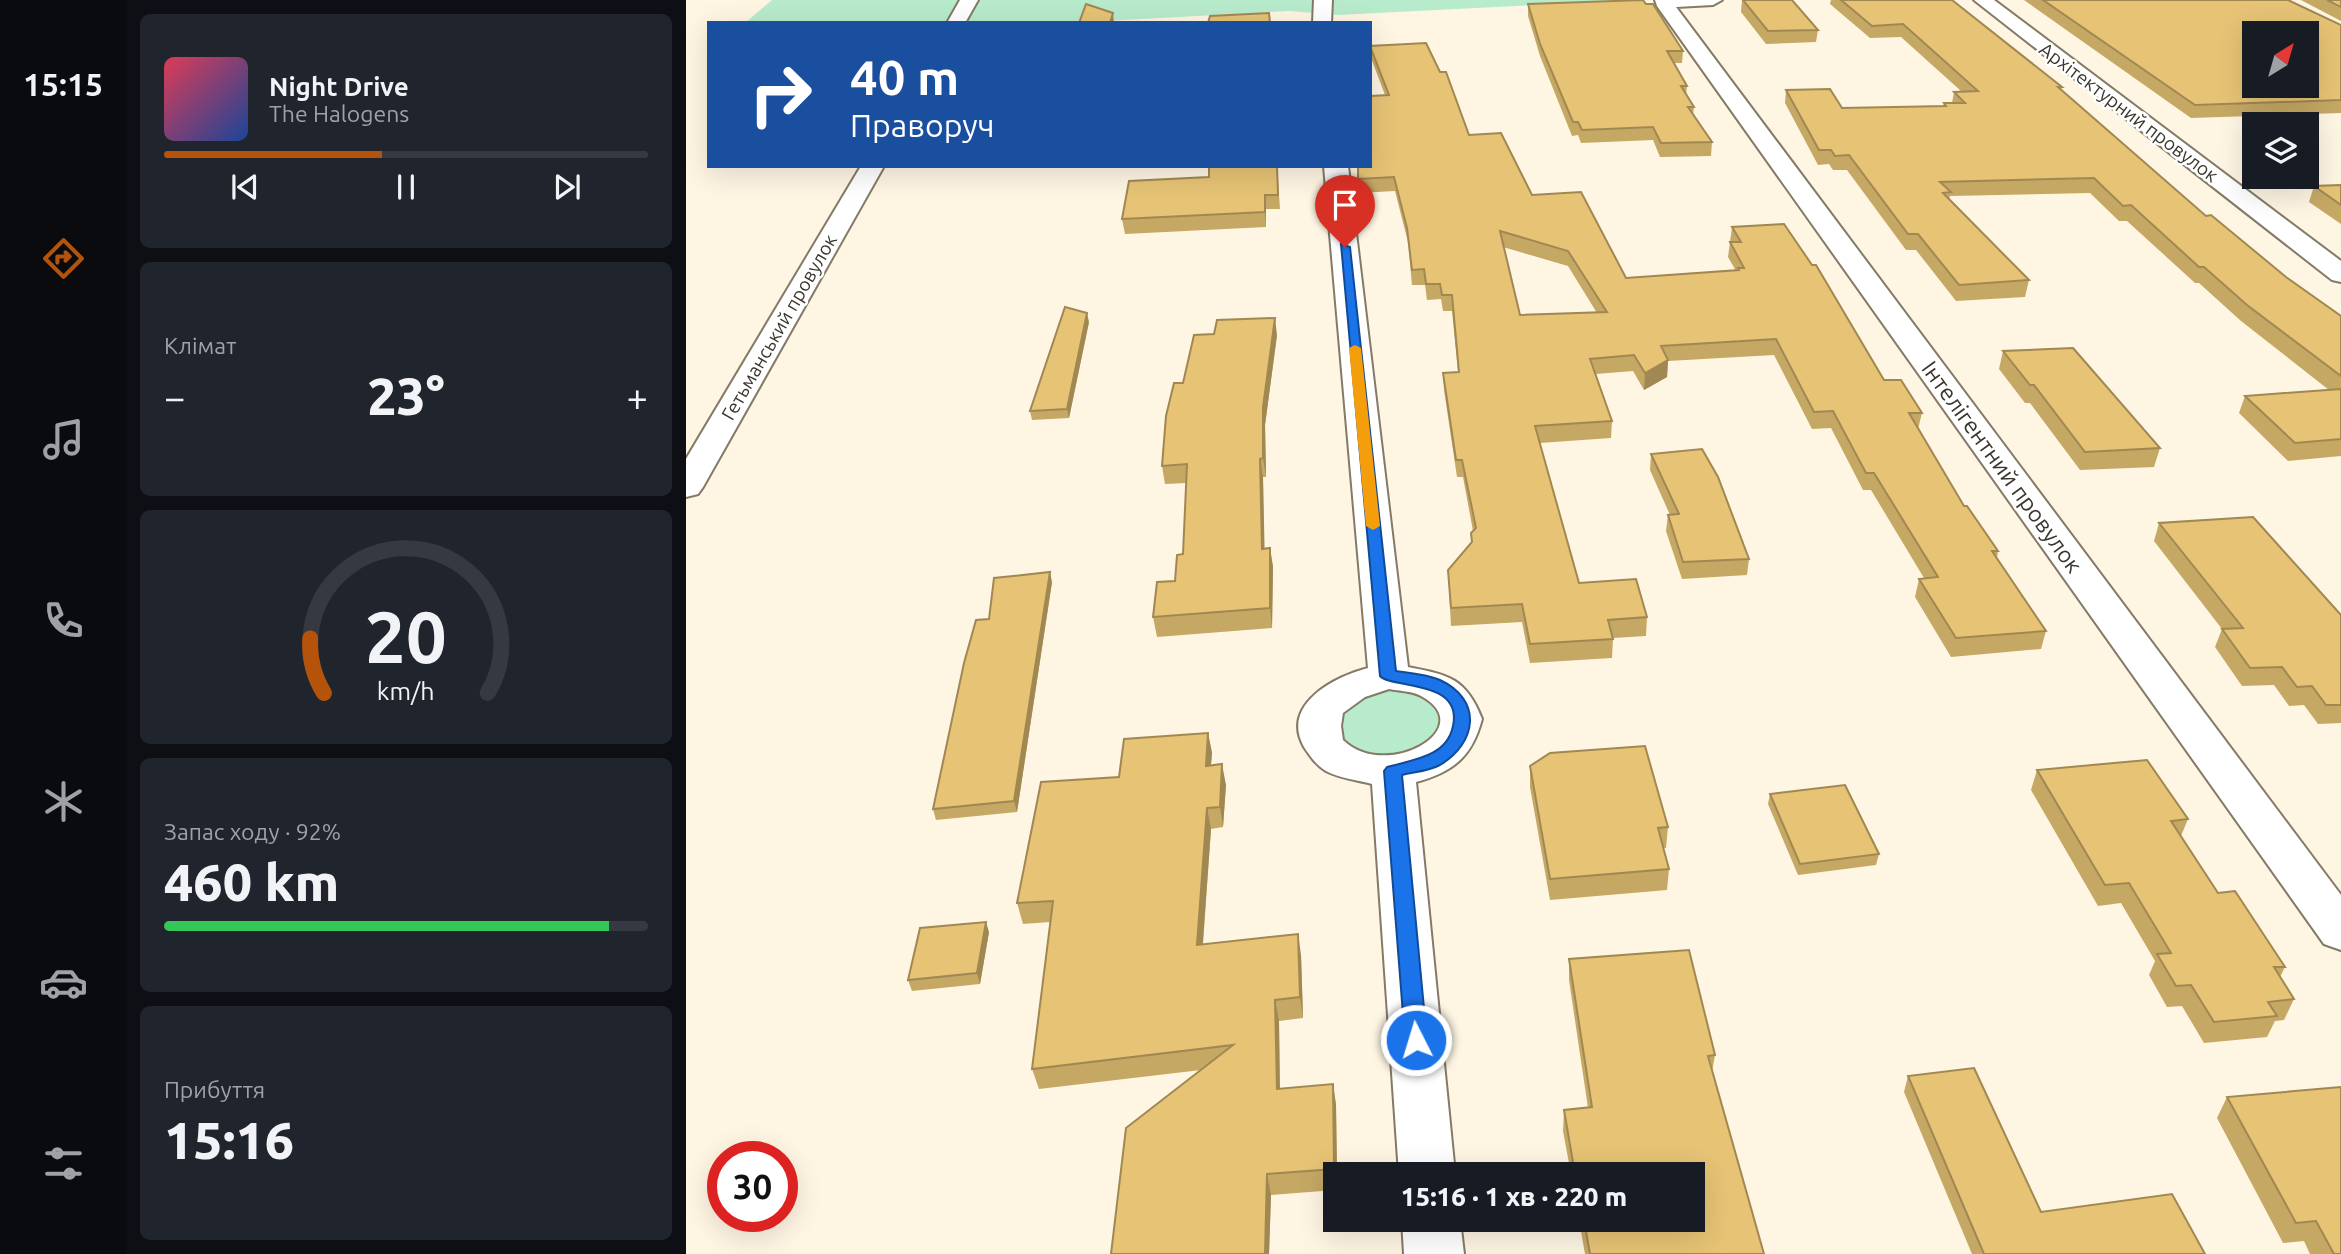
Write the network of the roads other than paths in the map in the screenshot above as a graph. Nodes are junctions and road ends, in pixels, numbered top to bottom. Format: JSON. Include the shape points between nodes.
{"nodes":[{"id":1,"x":969,"y":0,"type":"edge"},
{"id":2,"x":1324,"y":0,"type":"edge"},
{"id":3,"x":1713,"y":0,"type":"edge"},
{"id":4,"x":1983,"y":0,"type":"edge"},
{"id":5,"x":957,"y":21,"type":"edge"},
{"id":6,"x":1322,"y":21,"type":"edge"},
{"id":7,"x":872,"y":168,"type":"edge"},
{"id":8,"x":1336,"y":168,"type":"edge"},
{"id":9,"x":2341,"y":274,"type":"edge"},
{"id":10,"x":686,"y":487,"type":"edge"},
{"id":11,"x":1389,"y":676,"type":"junction"},
{"id":12,"x":1393,"y":771,"type":"junction"},
{"id":13,"x":2341,"y":932,"type":"edge"},
{"id":14,"x":1426,"y":1162,"type":"edge"},
{"id":15,"x":1432,"y":1232,"type":"edge"},
{"id":16,"x":1434,"y":1254,"type":"edge"}],
"edges":[{"from":1,"to":5,"type":"street"},
{"from":2,"to":6,"type":"street"},
{"from":3,"to":13,"type":"street","name":"Інтелігентний провулок","via":[[1663,2]]},
{"from":4,"to":9,"type":"street","name":"Архітектурний провулок"},
{"from":7,"to":10,"type":"street","name":"Гетьманський провулок"},
{"from":8,"to":11,"type":"street"},
{"from":11,"to":12,"type":"street","via":[[1435,685],[1455,701],[1463,722],[1448,751],[1431,762]]},
{"from":11,"to":12,"type":"street","via":[[1351,686],[1333,698],[1322,713],[1319,729],[1324,745],[1338,759],[1359,768]]},
{"from":12,"to":14,"type":"street"},
{"from":15,"to":16,"type":"street"}]}
